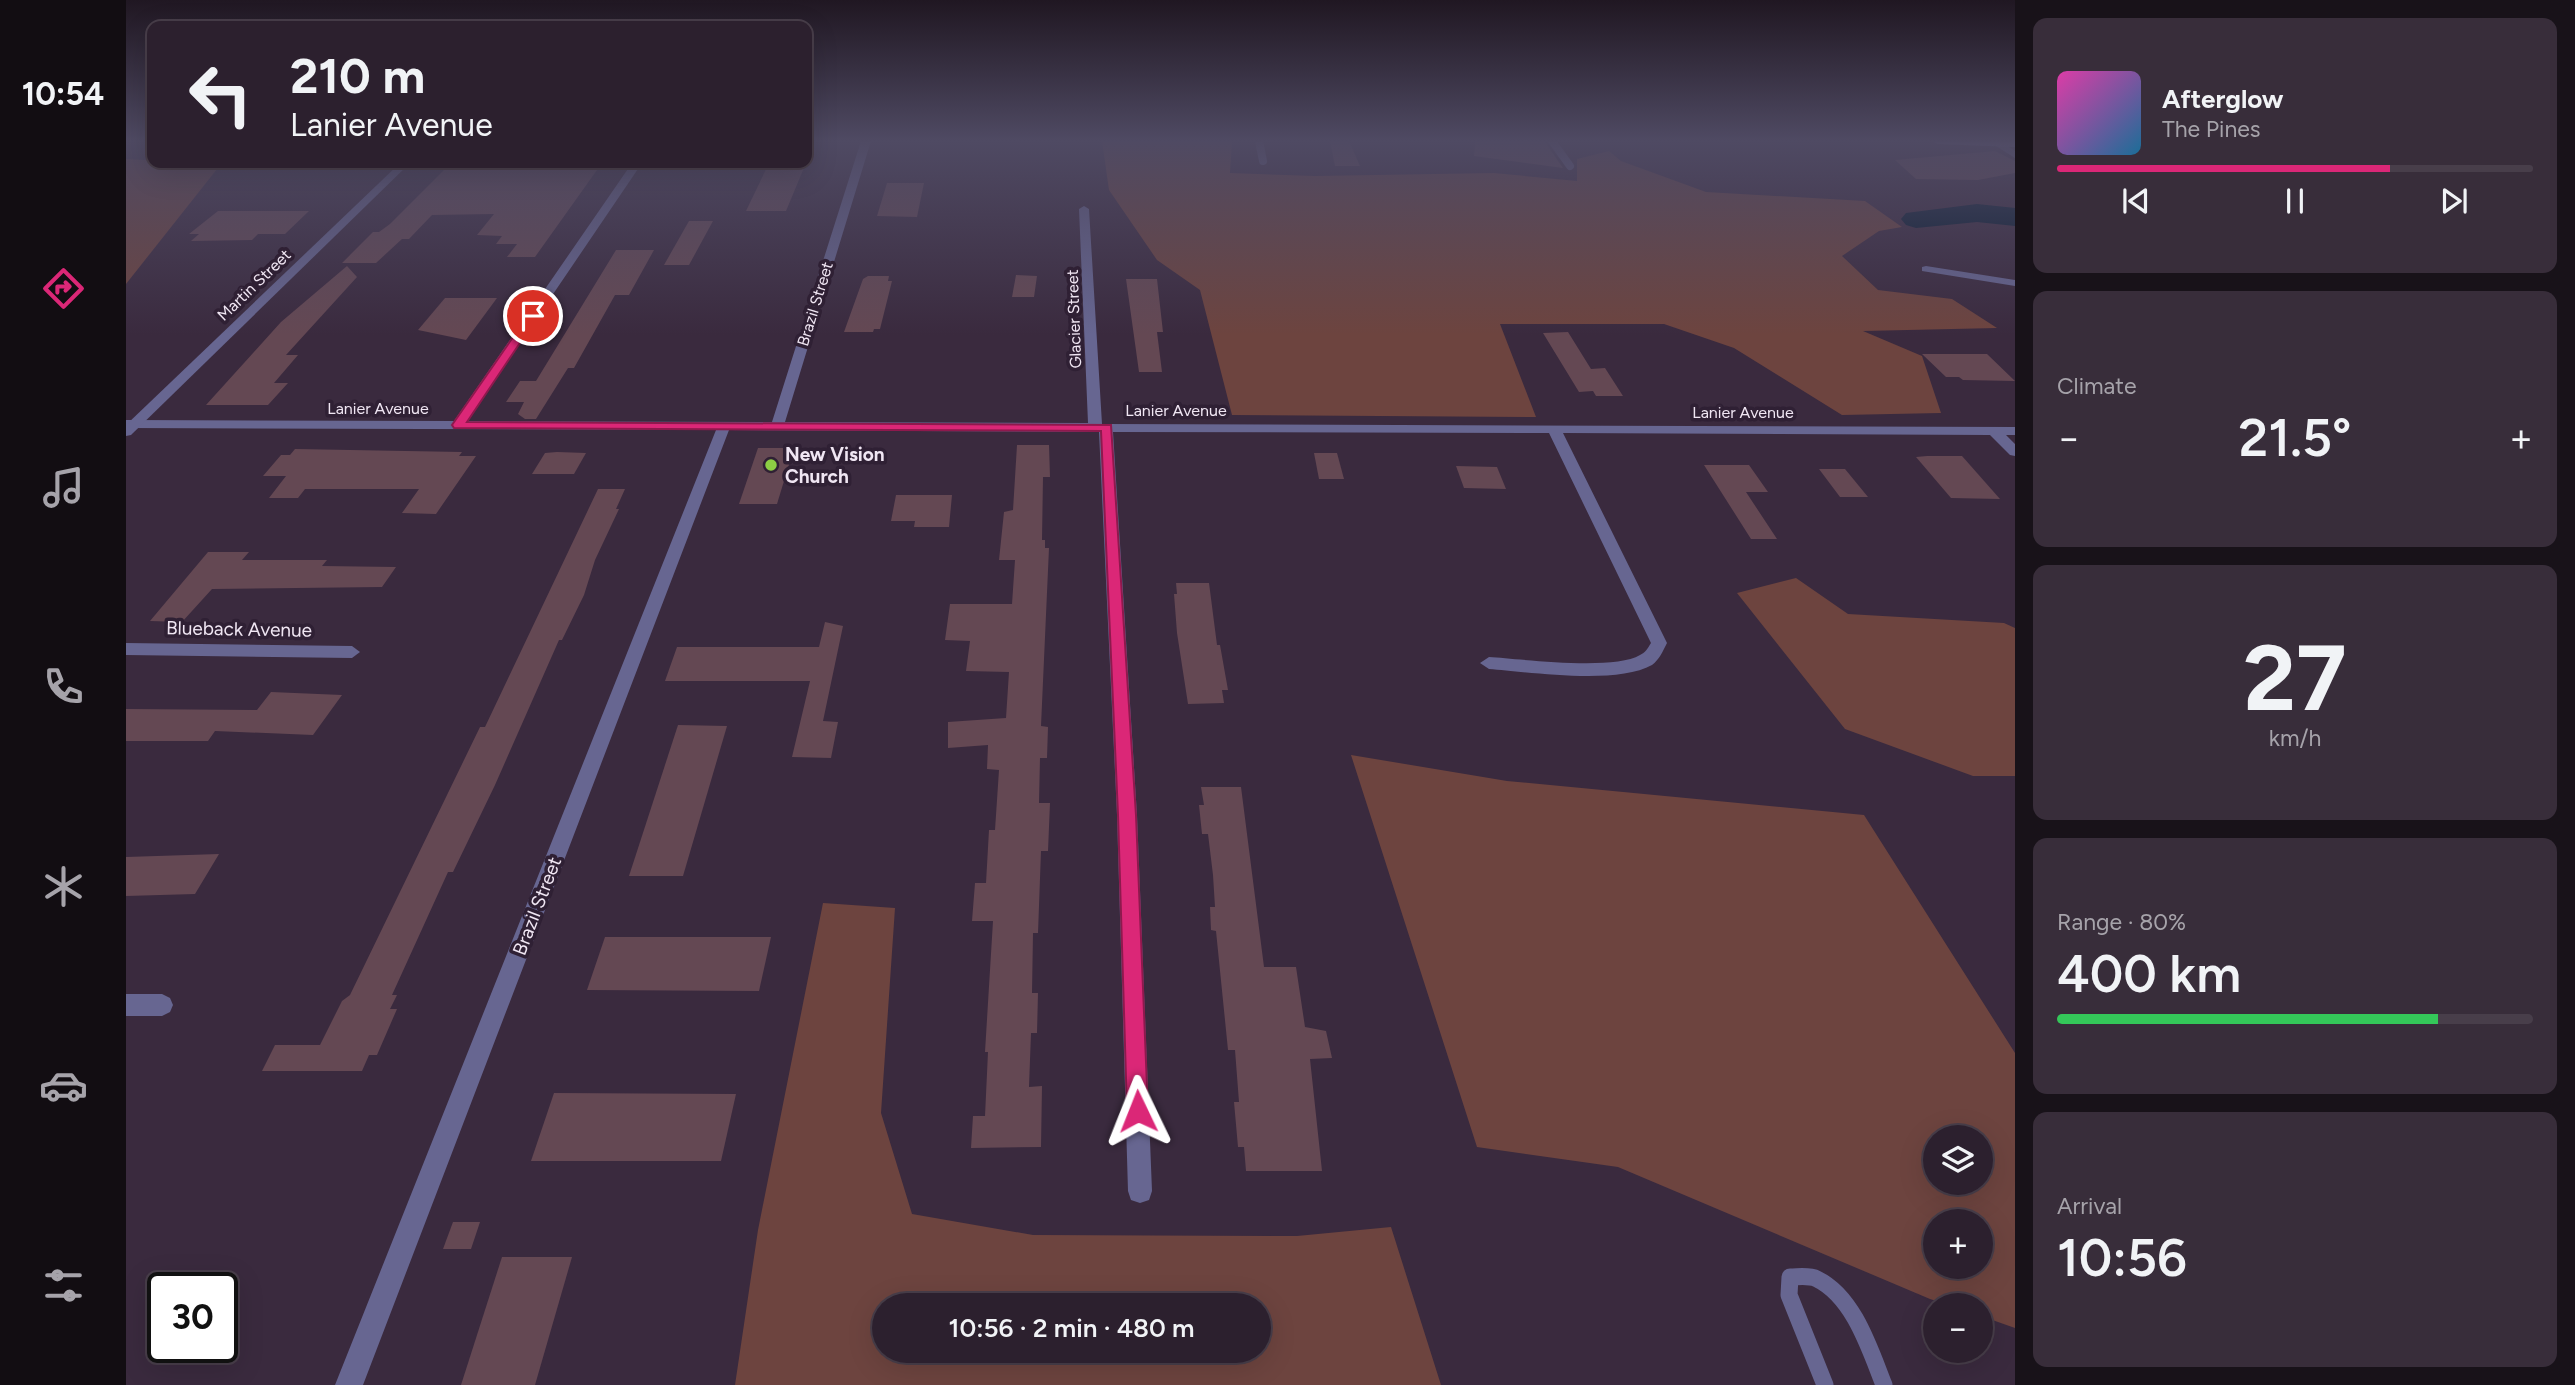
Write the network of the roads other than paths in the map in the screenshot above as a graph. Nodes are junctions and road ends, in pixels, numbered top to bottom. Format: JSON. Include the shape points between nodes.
{"nodes":[{"id":1,"x":360,"y":206,"type":"edge"},
{"id":2,"x":608,"y":206,"type":"edge"},
{"id":3,"x":846,"y":206,"type":"edge"},
{"id":4,"x":1084,"y":209,"type":"dead end"},
{"id":5,"x":1926,"y":269,"type":"dead end"},
{"id":6,"x":2015,"y":282,"type":"edge"},
{"id":7,"x":458,"y":425,"type":"junction"},
{"id":8,"x":724,"y":426,"type":"junction"},
{"id":9,"x":777,"y":426,"type":"junction"},
{"id":10,"x":129,"y":427,"type":"edge"},
{"id":11,"x":1101,"y":428,"type":"junction"},
{"id":12,"x":1554,"y":429,"type":"junction"},
{"id":13,"x":1993,"y":431,"type":"junction"},
{"id":14,"x":2015,"y":431,"type":"edge"},
{"id":15,"x":2015,"y":452,"type":"edge"},
{"id":16,"x":126,"y":649,"type":"edge"},
{"id":17,"x":352,"y":652,"type":"dead end"},
{"id":18,"x":1489,"y":663,"type":"dead end"},
{"id":19,"x":126,"y":1005,"type":"edge"},
{"id":20,"x":162,"y":1005,"type":"dead end"},
{"id":21,"x":1140,"y":1191,"type":"dead end"},
{"id":22,"x":349,"y":1385,"type":"edge"},
{"id":23,"x":1825,"y":1385,"type":"edge"},
{"id":24,"x":1884,"y":1385,"type":"edge"}],
"edges":[{"from":1,"to":10,"type":"street","name":"Martin Street"},
{"from":2,"to":7,"type":"street"},
{"from":3,"to":9,"type":"street","name":"Brazil Street"},
{"from":4,"to":11,"type":"street","name":"Glacier Street"},
{"from":5,"to":6,"type":"street"},
{"from":7,"to":8,"type":"street","name":"Lanier Avenue"},
{"from":7,"to":10,"type":"street","name":"Lanier Avenue"},
{"from":8,"to":9,"type":"street","name":"Lanier Avenue"},
{"from":8,"to":22,"type":"street","name":"Brazil Street"},
{"from":9,"to":11,"type":"street","name":"Lanier Avenue"},
{"from":11,"to":12,"type":"street","name":"Lanier Avenue"},
{"from":11,"to":21,"type":"street","name":"Glacier Street","via":[[1127,815]]},
{"from":12,"to":13,"type":"street","name":"Lanier Avenue"},
{"from":12,"to":18,"type":"street","via":[[1659,643],[1644,662],[1619,667]]},
{"from":13,"to":14,"type":"street","name":"Lanier Avenue"},
{"from":13,"to":15,"type":"street"},
{"from":16,"to":17,"type":"street","name":"Blueback Avenue"},
{"from":19,"to":20,"type":"street"},
{"from":23,"to":24,"type":"lane","via":[[1789,1295],[1790,1277],[1816,1278],[1842,1301],[1867,1343]]}]}
